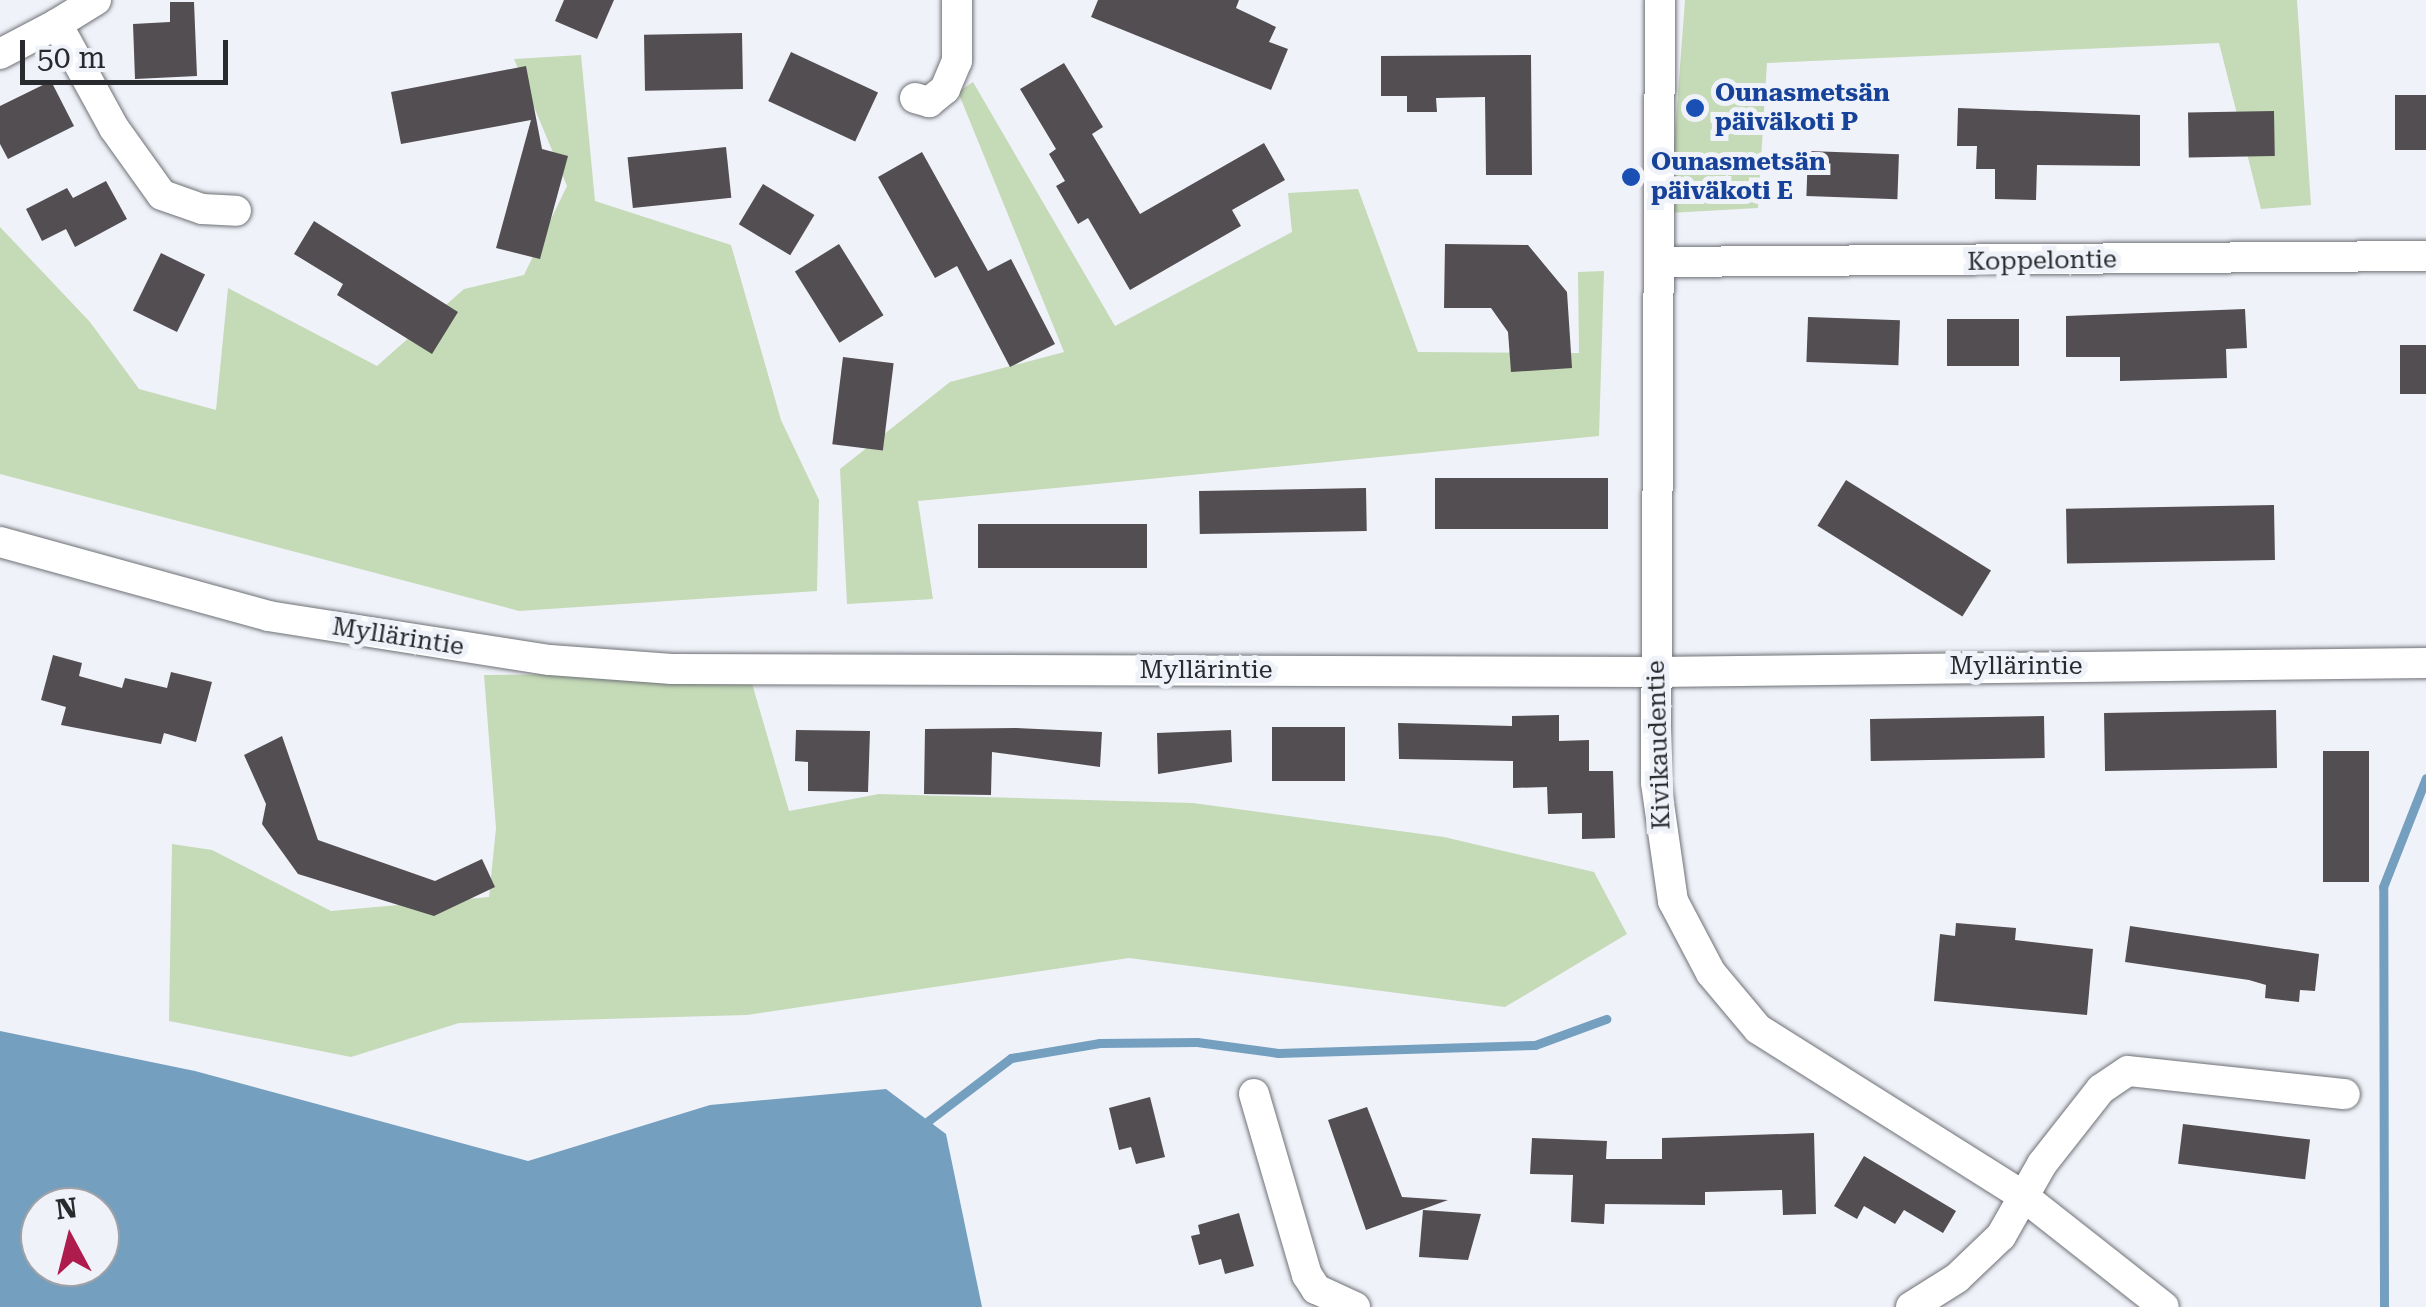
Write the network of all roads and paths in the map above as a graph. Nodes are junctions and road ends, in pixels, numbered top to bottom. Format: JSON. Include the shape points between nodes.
{"nodes":[{"id":1,"x":96,"y":0,"type":"edge"},
{"id":2,"x":957,"y":0,"type":"edge"},
{"id":3,"x":1660,"y":0,"type":"edge"},
{"id":4,"x":57,"y":24,"type":"junction"},
{"id":5,"x":0,"y":54,"type":"edge"},
{"id":6,"x":914,"y":98,"type":"dead end"},
{"id":7,"x":236,"y":212,"type":"dead end"},
{"id":8,"x":2426,"y":256,"type":"edge"},
{"id":9,"x":1658,"y":262,"type":"junction"},
{"id":10,"x":0,"y":542,"type":"edge"},
{"id":11,"x":2426,"y":662,"type":"edge"},
{"id":12,"x":1656,"y":672,"type":"junction"},
{"id":13,"x":1254,"y":1094,"type":"dead end"},
{"id":14,"x":2345,"y":1094,"type":"dead end"},
{"id":15,"x":2023,"y":1196,"type":"junction"},
{"id":16,"x":1355,"y":1307,"type":"edge"},
{"id":17,"x":1911,"y":1307,"type":"edge"},
{"id":18,"x":2164,"y":1307,"type":"edge"}],
"edges":[{"from":1,"to":4,"type":"street"},
{"from":2,"to":6,"type":"street","via":[[957,60],[944,89],[929,102]]},
{"from":3,"to":9,"type":"street","name":"Kivikaudentie"},
{"from":4,"to":5,"type":"street"},
{"from":4,"to":7,"type":"street","via":[[114,128],[162,195]]},
{"from":8,"to":9,"type":"street","name":"Koppelontie"},
{"from":9,"to":12,"type":"street","name":"Kivikaudentie"},
{"from":10,"to":12,"type":"street","name":"Myllärintie","via":[[268,616],[550,660],[672,669]]},
{"from":11,"to":12,"type":"street","name":"Myllärintie"},
{"from":12,"to":15,"type":"street","name":"Kivikaudentie","via":[[1661,837],[1673,901],[1711,973],[1758,1029],[1791,1054]]},
{"from":13,"to":16,"type":"street","via":[[1307,1275],[1316,1289]]},
{"from":14,"to":15,"type":"street","via":[[2128,1071],[2101,1090]]},
{"from":15,"to":17,"type":"street","via":[[1983,1255]]},
{"from":15,"to":18,"type":"street","name":"Kivikaudentie"}]}
